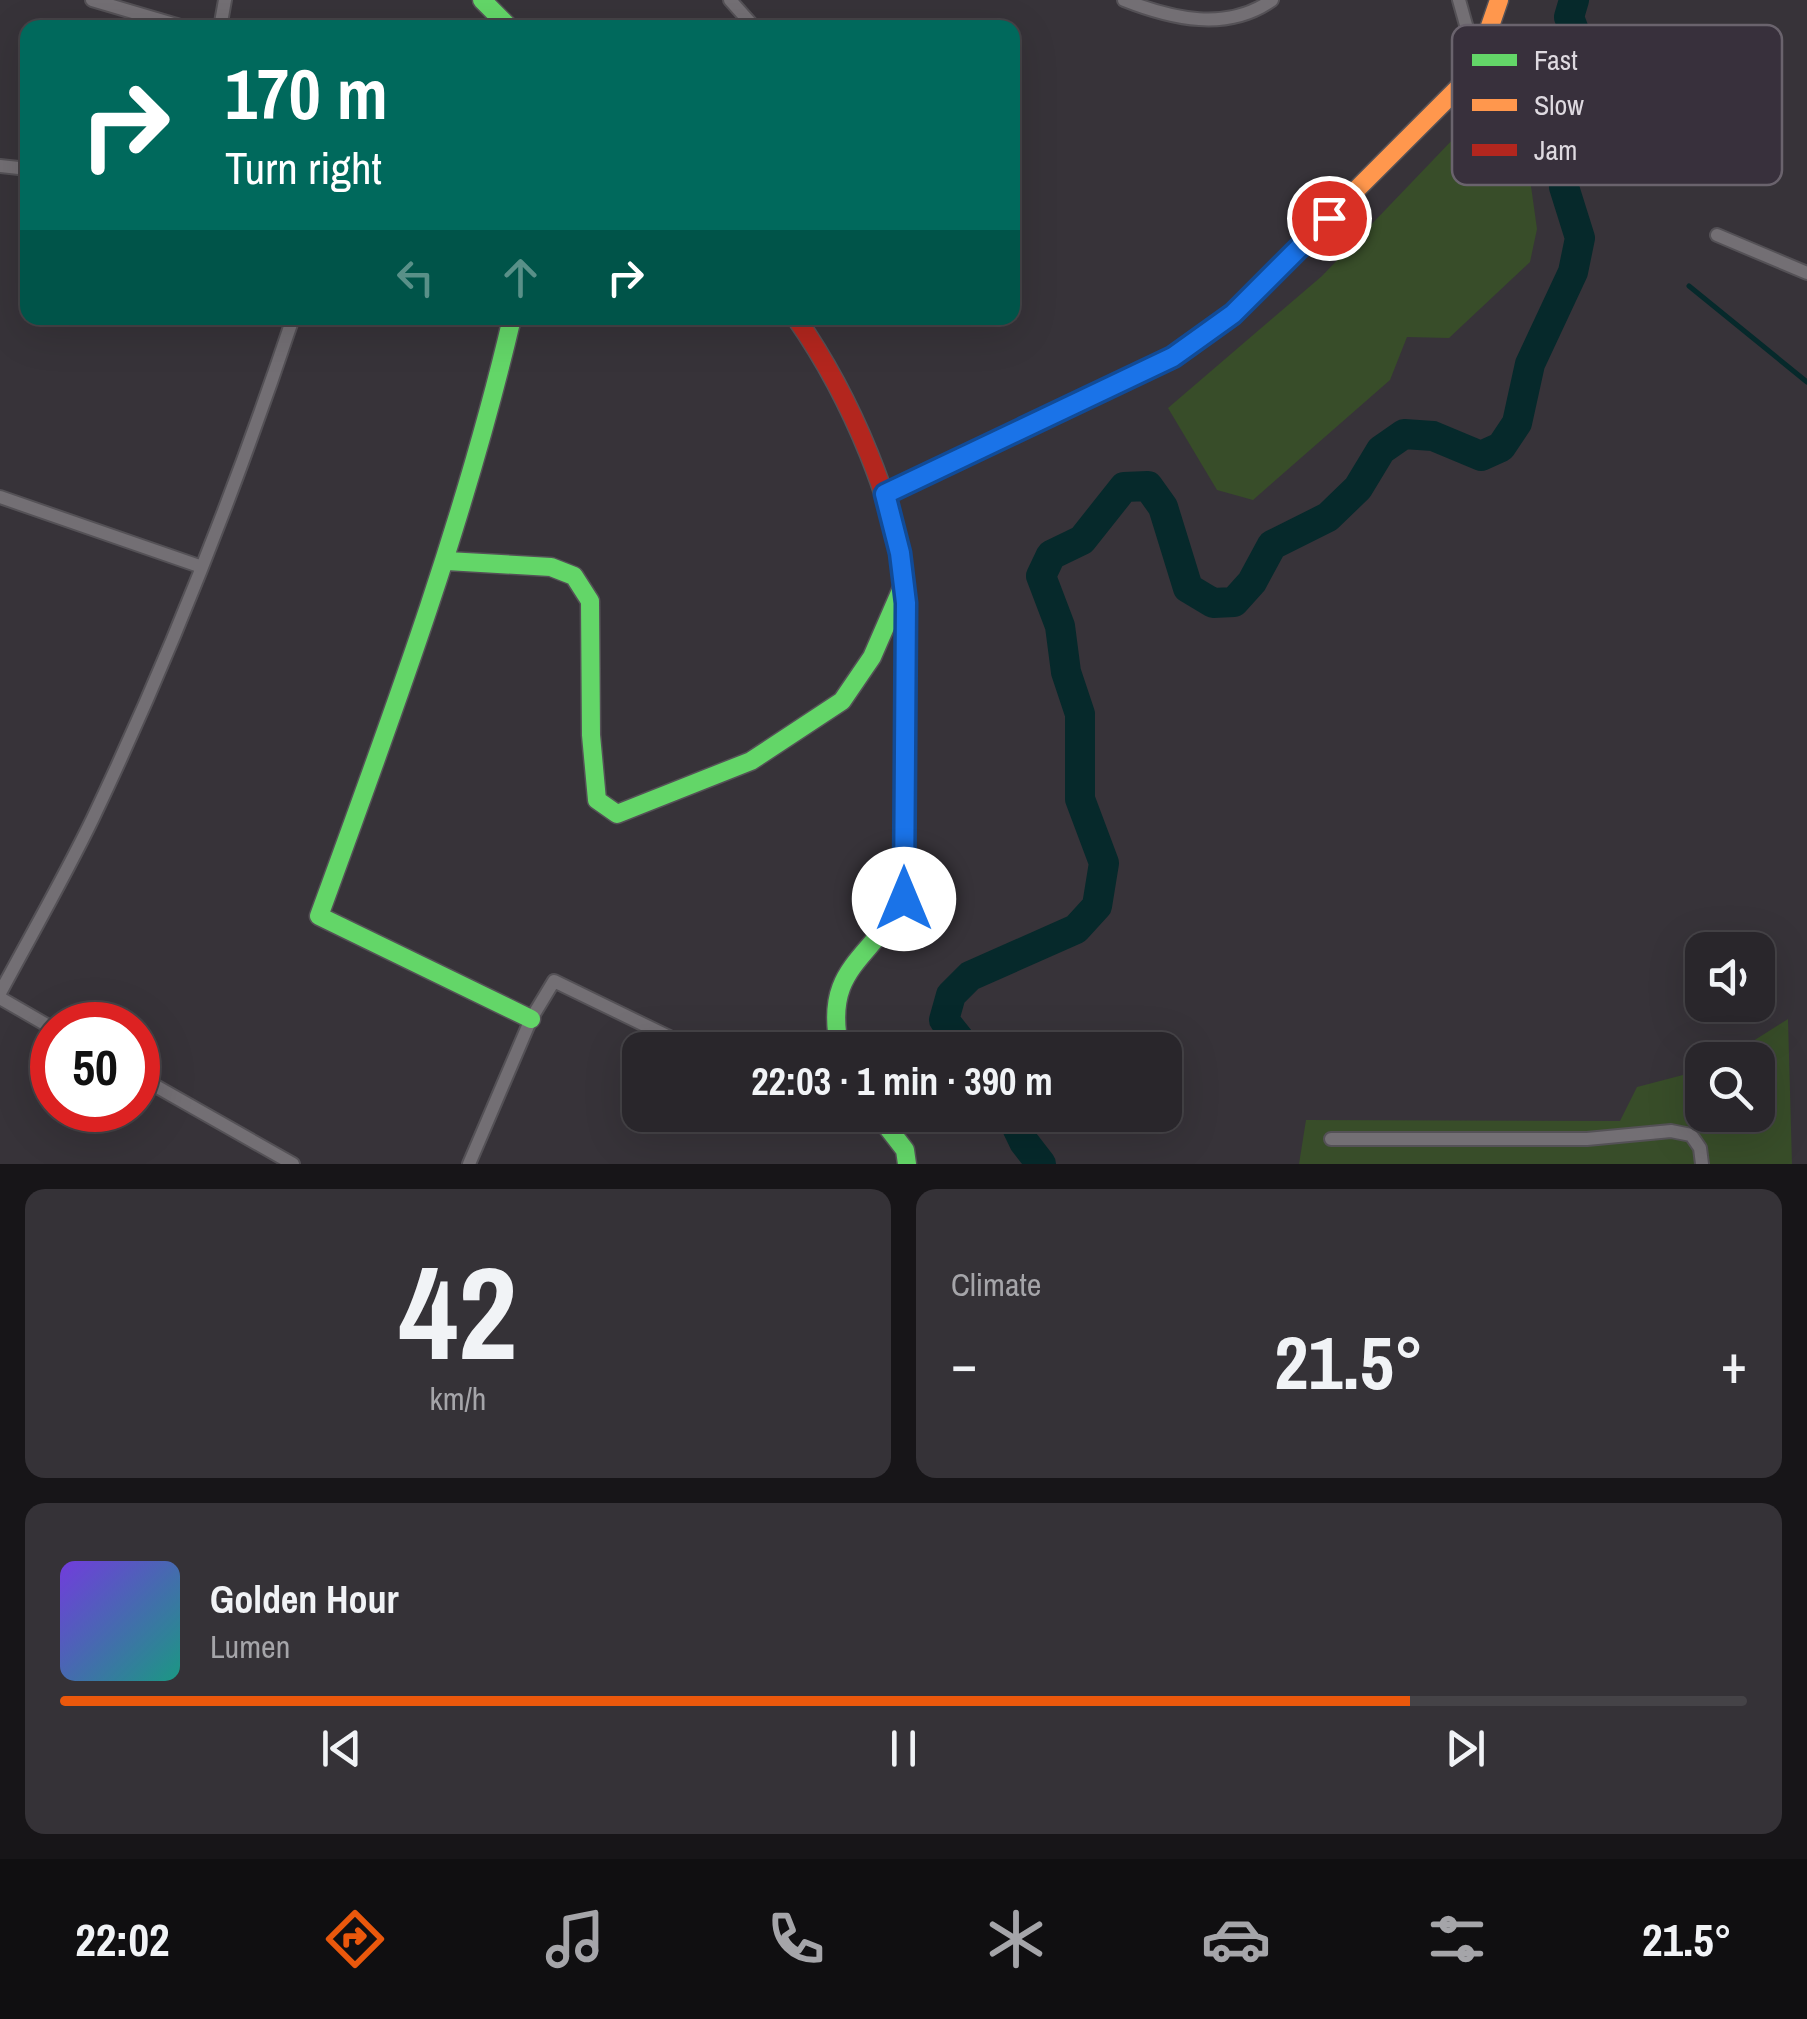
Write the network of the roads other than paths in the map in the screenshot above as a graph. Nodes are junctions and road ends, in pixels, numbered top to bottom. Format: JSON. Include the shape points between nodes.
{"nodes":[{"id":1,"x":92,"y":0,"type":"edge"},
{"id":2,"x":482,"y":0,"type":"edge"},
{"id":3,"x":730,"y":0,"type":"edge"},
{"id":4,"x":1124,"y":0,"type":"edge"},
{"id":5,"x":1272,"y":0,"type":"edge"},
{"id":6,"x":1458,"y":0,"type":"edge"},
{"id":7,"x":1499,"y":0,"type":"edge"},
{"id":8,"x":160,"y":20,"type":"edge"},
{"id":9,"x":502,"y":20,"type":"edge"},
{"id":10,"x":748,"y":20,"type":"edge"},
{"id":11,"x":1465,"y":25,"type":"edge"},
{"id":12,"x":1490,"y":25,"type":"edge"},
{"id":13,"x":1452,"y":94,"type":"edge"},
{"id":14,"x":1717,"y":235,"type":"dead end"},
{"id":15,"x":1807,"y":273,"type":"edge"},
{"id":16,"x":291,"y":325,"type":"edge"},
{"id":17,"x":511,"y":325,"type":"edge"},
{"id":18,"x":801,"y":325,"type":"edge"},
{"id":19,"x":885,"y":494,"type":"junction"},
{"id":20,"x":0,"y":496,"type":"edge"},
{"id":21,"x":447,"y":560,"type":"junction"},
{"id":22,"x":202,"y":567,"type":"junction"},
{"id":23,"x":904,"y":584,"type":"junction"},
{"id":24,"x":0,"y":995,"type":"edge"},
{"id":25,"x":30,"y":1014,"type":"edge"},
{"id":26,"x":531,"y":1019,"type":"junction"},
{"id":27,"x":659,"y":1032,"type":"edge"},
{"id":28,"x":838,"y":1032,"type":"edge"},
{"id":29,"x":160,"y":1088,"type":"edge"},
{"id":30,"x":891,"y":1132,"type":"edge"},
{"id":31,"x":1331,"y":1139,"type":"dead end"},
{"id":32,"x":293,"y":1164,"type":"edge"},
{"id":33,"x":469,"y":1164,"type":"edge"},
{"id":34,"x":907,"y":1164,"type":"edge"},
{"id":35,"x":1702,"y":1164,"type":"edge"}],
"edges":[{"from":1,"to":8,"type":"street"},
{"from":2,"to":9,"type":"street"},
{"from":3,"to":10,"type":"street"},
{"from":4,"to":5,"type":"street","via":[[1204,21],[1255,12]]},
{"from":6,"to":11,"type":"street"},
{"from":7,"to":12,"type":"street"},
{"from":13,"to":19,"type":"street","via":[[1233,314],[1155,366]]},
{"from":14,"to":15,"type":"street"},
{"from":16,"to":22,"type":"street"},
{"from":17,"to":21,"type":"street"},
{"from":18,"to":19,"type":"street","via":[[821,354]]},
{"from":19,"to":23,"type":"street"},
{"from":20,"to":22,"type":"street"},
{"from":21,"to":23,"type":"street","via":[[551,567],[574,576],[590,601],[597,800],[617,814],[751,761],[842,701],[872,657]]},
{"from":21,"to":26,"type":"street","via":[[319,916]]},
{"from":22,"to":24,"type":"street","via":[[92,819]]},
{"from":23,"to":28,"type":"street","via":[[904,899],[893,924],[846,970],[834,997]]},
{"from":24,"to":25,"type":"street"},
{"from":26,"to":27,"type":"street","via":[[554,981]]},
{"from":26,"to":33,"type":"street"},
{"from":29,"to":32,"type":"street"},
{"from":30,"to":34,"type":"street"},
{"from":31,"to":35,"type":"street","via":[[1671,1132],[1691,1135]]}]}
